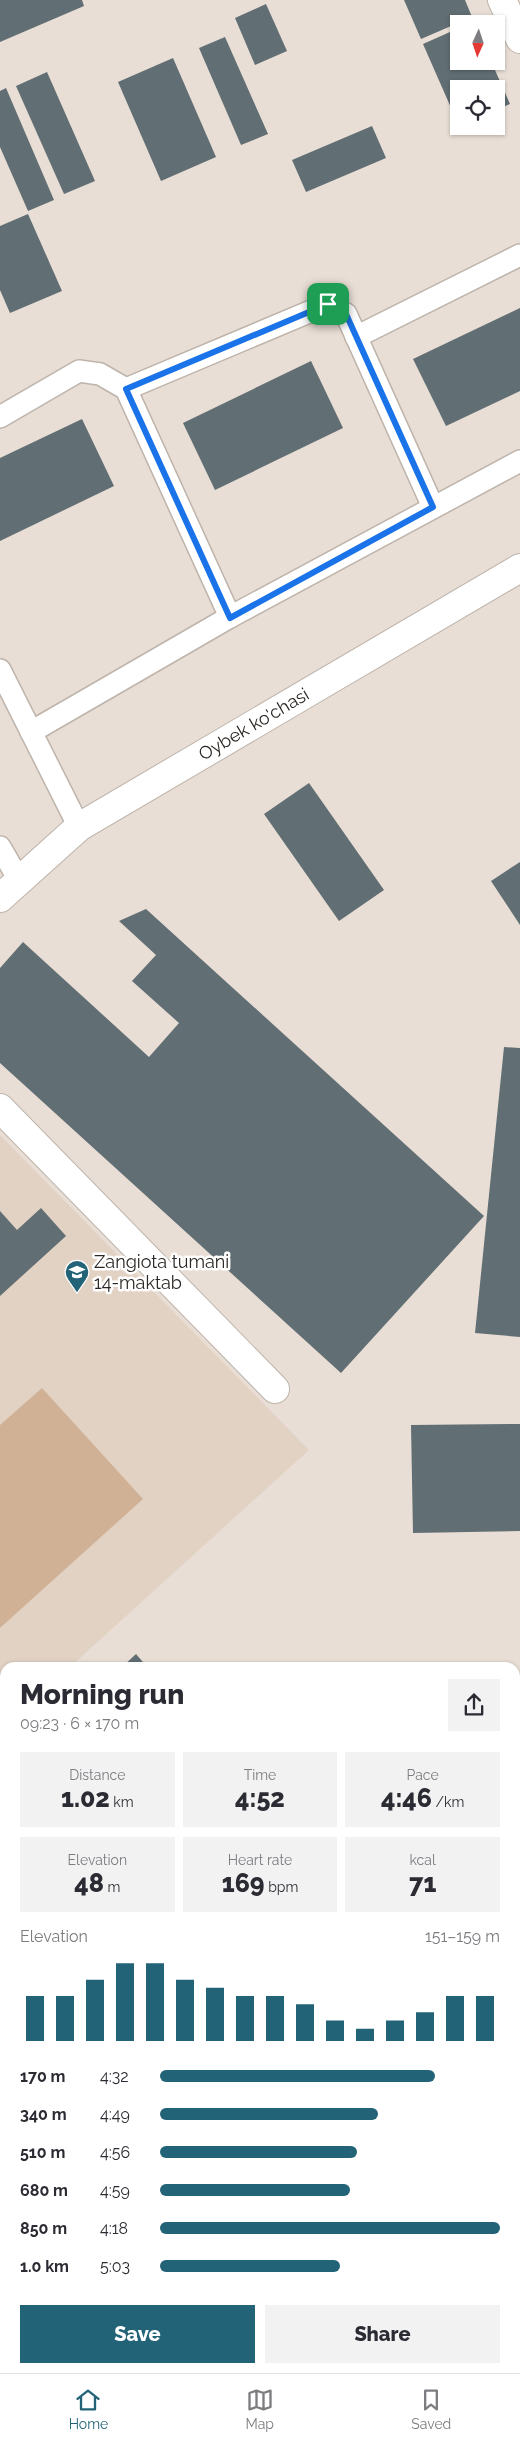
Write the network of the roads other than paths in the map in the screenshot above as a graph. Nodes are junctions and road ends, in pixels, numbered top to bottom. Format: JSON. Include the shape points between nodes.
{"nodes":[{"id":1,"x":502,"y":0,"type":"edge"},
{"id":2,"x":520,"y":39,"type":"edge"},
{"id":3,"x":520,"y":255,"type":"edge"},
{"id":4,"x":356,"y":337,"type":"junction"},
{"id":5,"x":126,"y":389,"type":"junction"},
{"id":6,"x":0,"y":417,"type":"edge"},
{"id":7,"x":520,"y":460,"type":"edge"},
{"id":8,"x":433,"y":507,"type":"junction"},
{"id":9,"x":520,"y":568,"type":"edge"},
{"id":10,"x":230,"y":618,"type":"junction"},
{"id":11,"x":0,"y":670,"type":"edge"},
{"id":12,"x":31,"y":732,"type":"junction"},
{"id":13,"x":79,"y":827,"type":"junction"},
{"id":14,"x":0,"y":847,"type":"edge"},
{"id":15,"x":10,"y":889,"type":"edge"},
{"id":16,"x":0,"y":1108,"type":"edge"},
{"id":17,"x":275,"y":1389,"type":"dead end"}],
"edges":[{"from":1,"to":2,"type":"street"},
{"from":3,"to":4,"type":"lane"},
{"from":4,"to":5,"type":"lane","via":[[346,314],[328,304]]},
{"from":4,"to":8,"type":"lane"},
{"from":5,"to":6,"type":"lane","via":[[100,374],[79,371]]},
{"from":5,"to":10,"type":"lane"},
{"from":7,"to":8,"type":"lane"},
{"from":8,"to":10,"type":"lane"},
{"from":9,"to":13,"type":"street","name":"Oybek ko'chasi"},
{"from":10,"to":12,"type":"lane"},
{"from":11,"to":12,"type":"lane"},
{"from":12,"to":13,"type":"lane"},
{"from":13,"to":15,"type":"street","name":"Oybek ko'chasi"},
{"from":14,"to":15,"type":"lane"},
{"from":16,"to":17,"type":"street"}]}
